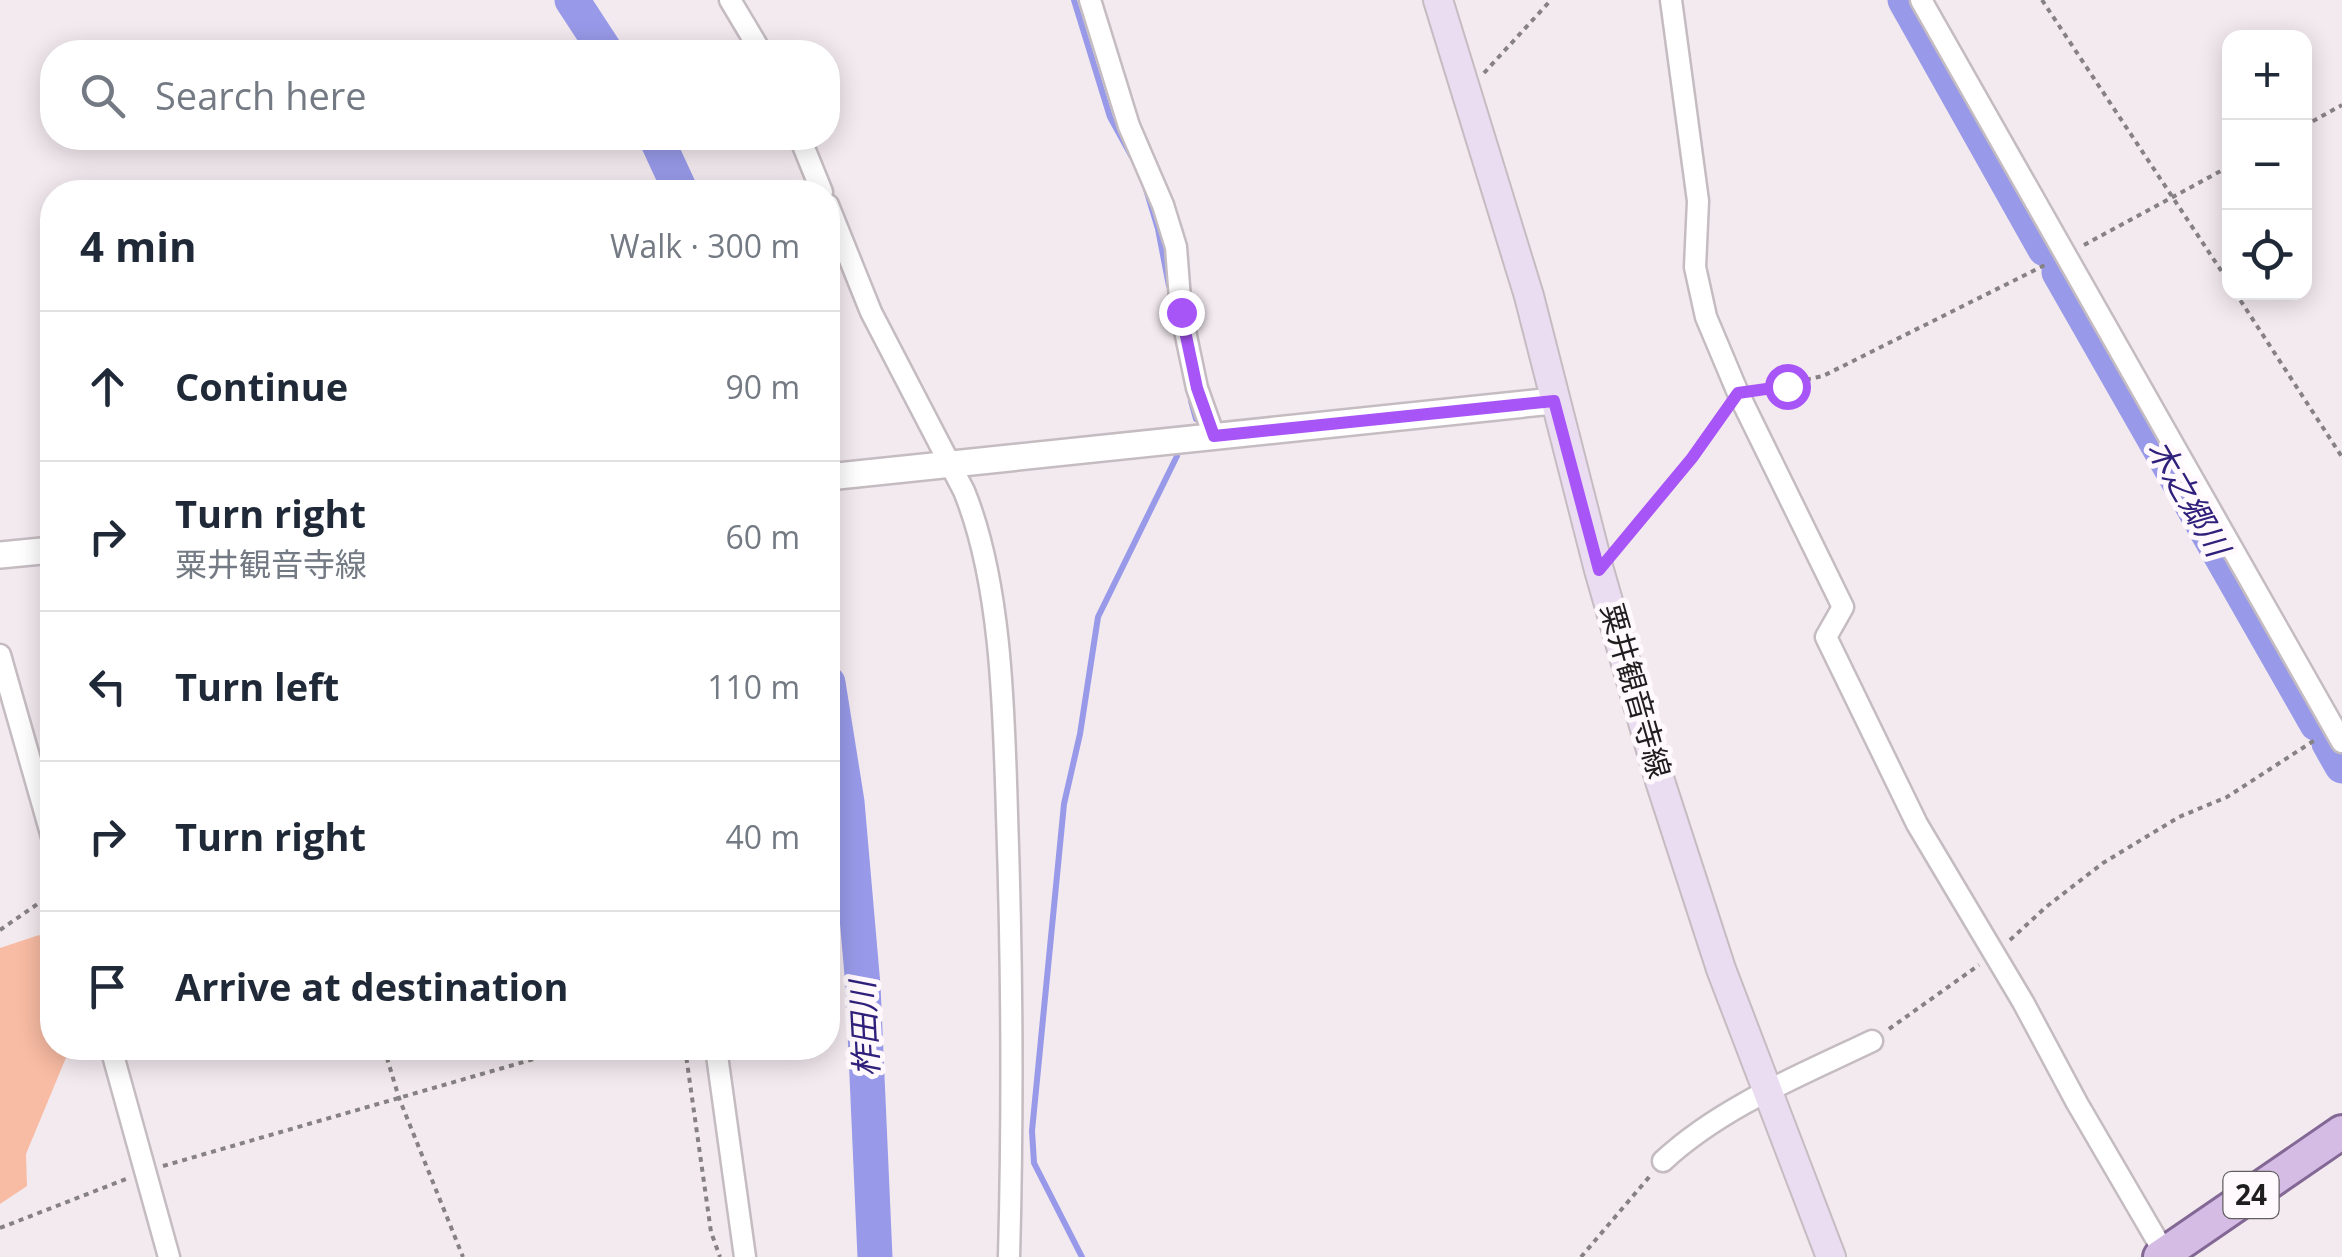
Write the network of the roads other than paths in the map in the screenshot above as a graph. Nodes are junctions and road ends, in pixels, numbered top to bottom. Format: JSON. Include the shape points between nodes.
{"nodes":[{"id":1,"x":730,"y":0,"type":"edge"},
{"id":2,"x":1090,"y":0,"type":"edge"},
{"id":3,"x":1438,"y":0,"type":"edge"},
{"id":4,"x":1671,"y":0,"type":"edge"},
{"id":5,"x":1920,"y":0,"type":"edge"},
{"id":6,"x":754,"y":40,"type":"edge"},
{"id":7,"x":805,"y":150,"type":"edge"},
{"id":8,"x":817,"y":180,"type":"edge"},
{"id":9,"x":840,"y":236,"type":"edge"},
{"id":10,"x":1554,"y":401,"type":"junction"},
{"id":11,"x":1214,"y":436,"type":"junction"},
{"id":12,"x":948,"y":464,"type":"junction"},
{"id":13,"x":840,"y":476,"type":"edge"},
{"id":14,"x":40,"y":551,"type":"edge"},
{"id":15,"x":0,"y":555,"type":"edge"},
{"id":16,"x":0,"y":654,"type":"edge"},
{"id":17,"x":2339,"y":728,"type":"edge"},
{"id":18,"x":40,"y":795,"type":"edge"},
{"id":19,"x":1872,"y":1041,"type":"road end"},
{"id":20,"x":114,"y":1060,"type":"edge"},
{"id":21,"x":718,"y":1060,"type":"edge"},
{"id":22,"x":1767,"y":1091,"type":"junction"},
{"id":23,"x":2342,"y":1132,"type":"edge"},
{"id":24,"x":1663,"y":1160,"type":"road end"},
{"id":25,"x":2163,"y":1255,"type":"edge"},
{"id":26,"x":170,"y":1257,"type":"edge"},
{"id":27,"x":744,"y":1257,"type":"edge"},
{"id":28,"x":1009,"y":1257,"type":"edge"},
{"id":29,"x":1830,"y":1257,"type":"edge"}],
"edges":[{"from":1,"to":6,"type":"street"},
{"from":2,"to":11,"type":"street","via":[[1176,247],[1181,312]]},
{"from":3,"to":10,"type":"main road","name":"粟井観音寺線"},
{"from":4,"to":25,"type":"street","via":[[1698,201],[1695,266],[1706,317],[1842,607],[1826,637],[1916,824]]},
{"from":5,"to":17,"type":"street"},
{"from":7,"to":8,"type":"street"},
{"from":9,"to":12,"type":"street"},
{"from":10,"to":11,"type":"street"},
{"from":10,"to":22,"type":"main road","name":"粟井観音寺線","via":[[1681,847]]},
{"from":11,"to":12,"type":"street"},
{"from":12,"to":13,"type":"street"},
{"from":12,"to":28,"type":"street","via":[[973,514],[1003,688],[1014,1080]]},
{"from":14,"to":15,"type":"street"},
{"from":16,"to":18,"type":"street"},
{"from":19,"to":22,"type":"street"},
{"from":20,"to":26,"type":"street"},
{"from":21,"to":27,"type":"street"},
{"from":22,"to":24,"type":"street"},
{"from":22,"to":29,"type":"main road","name":"粟井観音寺線"},
{"from":23,"to":25,"type":"main road","number":"24"}]}
